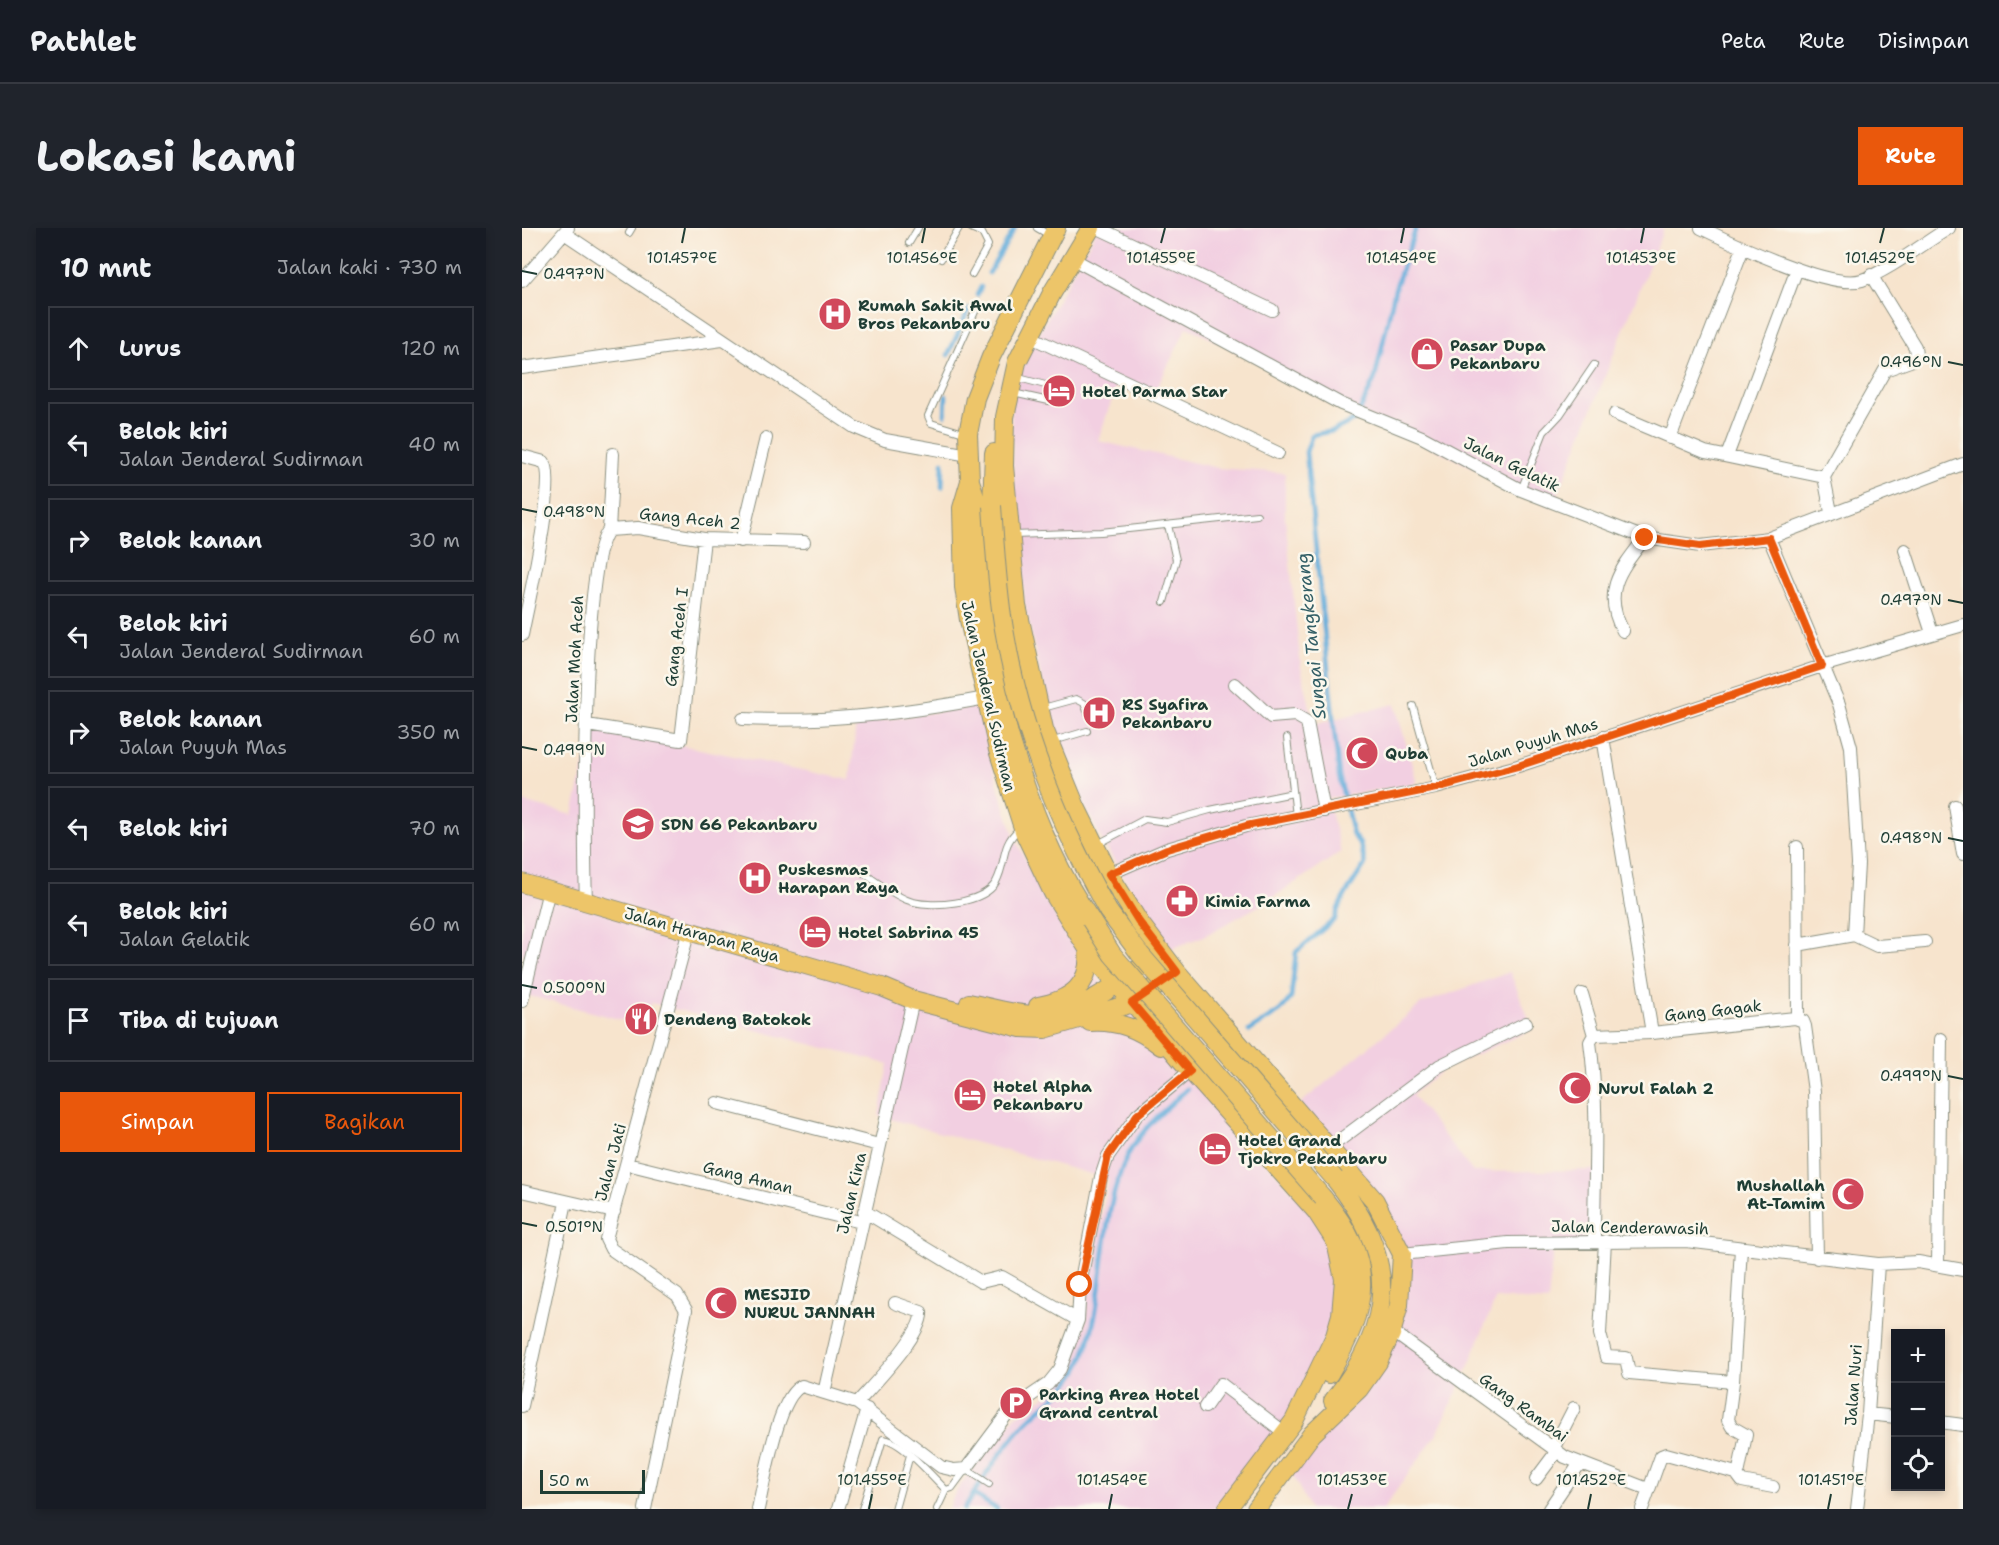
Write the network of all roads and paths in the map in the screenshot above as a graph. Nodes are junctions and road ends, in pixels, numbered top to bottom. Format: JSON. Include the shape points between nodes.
{"nodes":[{"id":1,"x":918,"y":228,"type":"edge"},
{"id":2,"x":959,"y":228,"type":"edge"},
{"id":3,"x":971,"y":228,"type":"edge"},
{"id":4,"x":1091,"y":228,"type":"edge"},
{"id":5,"x":1098,"y":228,"type":"edge"},
{"id":6,"x":1701,"y":228,"type":"edge"},
{"id":7,"x":1949,"y":228,"type":"edge"},
{"id":8,"x":566,"y":231,"type":"edge"},
{"id":9,"x":1048,"y":231,"type":"edge"},
{"id":10,"x":909,"y":243,"type":"dead end"},
{"id":11,"x":1743,"y":248,"type":"junction"},
{"id":12,"x":941,"y":259,"type":"dead end"},
{"id":13,"x":1073,"y":259,"type":"junction"},
{"id":14,"x":1797,"y":269,"type":"junction"},
{"id":15,"x":972,"y":274,"type":"dead end"},
{"id":16,"x":1871,"y":275,"type":"junction"},
{"id":17,"x":522,"y":280,"type":"edge"},
{"id":18,"x":978,"y":305,"type":"dead end"},
{"id":19,"x":1272,"y":310,"type":"dead end"},
{"id":20,"x":1031,"y":337,"type":"junction"},
{"id":21,"x":722,"y":340,"type":"junction"},
{"id":22,"x":1594,"y":365,"type":"dead end"},
{"id":23,"x":522,"y":368,"type":"edge"},
{"id":24,"x":1012,"y":385,"type":"junction"},
{"id":25,"x":1615,"y":414,"type":"dead end"},
{"id":26,"x":968,"y":434,"type":"junction"},
{"id":27,"x":1004,"y":435,"type":"junction"},
{"id":28,"x":766,"y":438,"type":"dead end"},
{"id":29,"x":1670,"y":438,"type":"junction"},
{"id":30,"x":1278,"y":453,"type":"dead end"},
{"id":31,"x":613,"y":454,"type":"dead end"},
{"id":32,"x":969,"y":455,"type":"junction"},
{"id":33,"x":522,"y":456,"type":"edge"},
{"id":34,"x":1727,"y":456,"type":"junction"},
{"id":35,"x":1963,"y":464,"type":"edge"},
{"id":36,"x":1824,"y":477,"type":"junction"},
{"id":37,"x":970,"y":481,"type":"junction"},
{"id":38,"x":1521,"y":490,"type":"junction"},
{"id":39,"x":984,"y":507,"type":"junction"},
{"id":40,"x":1831,"y":512,"type":"junction"},
{"id":41,"x":1257,"y":515,"type":"dead end"},
{"id":42,"x":1168,"y":525,"type":"junction"},
{"id":43,"x":609,"y":530,"type":"junction"},
{"id":44,"x":1010,"y":535,"type":"junction"},
{"id":45,"x":1645,"y":538,"type":"junction"},
{"id":46,"x":1769,"y":538,"type":"junction"},
{"id":47,"x":704,"y":539,"type":"junction"},
{"id":48,"x":741,"y":541,"type":"junction"},
{"id":49,"x":804,"y":542,"type":"dead end"},
{"id":50,"x":1905,"y":550,"type":"dead end"},
{"id":51,"x":1164,"y":602,"type":"dead end"},
{"id":52,"x":1963,"y":625,"type":"edge"},
{"id":53,"x":1623,"y":631,"type":"dead end"},
{"id":54,"x":1932,"y":633,"type":"junction"},
{"id":55,"x":522,"y":636,"type":"edge"},
{"id":56,"x":1822,"y":666,"type":"junction"},
{"id":57,"x":1235,"y":684,"type":"dead end"},
{"id":58,"x":986,"y":698,"type":"junction"},
{"id":59,"x":1413,"y":706,"type":"dead end"},
{"id":60,"x":1039,"y":708,"type":"junction"},
{"id":61,"x":1087,"y":711,"type":"dead end"},
{"id":62,"x":743,"y":718,"type":"dead end"},
{"id":63,"x":587,"y":725,"type":"junction"},
{"id":64,"x":1087,"y":731,"type":"dead end"},
{"id":65,"x":1603,"y":737,"type":"junction"},
{"id":66,"x":1287,"y":738,"type":"dead end"},
{"id":67,"x":1050,"y":742,"type":"junction"},
{"id":68,"x":1436,"y":788,"type":"junction"},
{"id":69,"x":1293,"y":793,"type":"junction"},
{"id":70,"x":1955,"y":806,"type":"dead end"},
{"id":71,"x":1330,"y":810,"type":"junction"},
{"id":72,"x":1296,"y":817,"type":"junction"},
{"id":73,"x":1022,"y":826,"type":"junction"},
{"id":74,"x":1095,"y":846,"type":"junction"},
{"id":75,"x":1797,"y":847,"type":"dead end"},
{"id":76,"x":1963,"y":854,"type":"edge"},
{"id":77,"x":856,"y":868,"type":"dead end"},
{"id":78,"x":1109,"y":874,"type":"junction"},
{"id":79,"x":522,"y":883,"type":"edge"},
{"id":80,"x":549,"y":890,"type":"junction"},
{"id":81,"x":1057,"y":899,"type":"junction"},
{"id":82,"x":586,"y":901,"type":"junction"},
{"id":83,"x":689,"y":930,"type":"junction"},
{"id":84,"x":1854,"y":935,"type":"junction"},
{"id":85,"x":1925,"y":942,"type":"dead end"},
{"id":86,"x":1797,"y":945,"type":"junction"},
{"id":87,"x":1088,"y":949,"type":"junction"},
{"id":88,"x":1161,"y":952,"type":"junction"},
{"id":89,"x":1177,"y":972,"type":"junction"},
{"id":90,"x":1116,"y":984,"type":"junction"},
{"id":91,"x":882,"y":987,"type":"junction"},
{"id":92,"x":1582,"y":994,"type":"dead end"},
{"id":93,"x":913,"y":1000,"type":"junction"},
{"id":94,"x":522,"y":1001,"type":"edge"},
{"id":95,"x":1132,"y":1003,"type":"junction"},
{"id":96,"x":985,"y":1006,"type":"junction"},
{"id":97,"x":1798,"y":1019,"type":"junction"},
{"id":98,"x":1526,"y":1023,"type":"dead end"},
{"id":99,"x":1063,"y":1025,"type":"junction"},
{"id":100,"x":1652,"y":1033,"type":"junction"},
{"id":101,"x":1594,"y":1035,"type":"junction"},
{"id":102,"x":1941,"y":1039,"type":"dead end"},
{"id":103,"x":1255,"y":1064,"type":"junction"},
{"id":104,"x":1186,"y":1066,"type":"junction"},
{"id":105,"x":1214,"y":1097,"type":"junction"},
{"id":106,"x":717,"y":1103,"type":"dead end"},
{"id":107,"x":879,"y":1145,"type":"junction"},
{"id":108,"x":1329,"y":1148,"type":"junction"},
{"id":109,"x":627,"y":1164,"type":"junction"},
{"id":110,"x":522,"y":1191,"type":"edge"},
{"id":111,"x":566,"y":1202,"type":"junction"},
{"id":112,"x":614,"y":1212,"type":"junction"},
{"id":113,"x":863,"y":1216,"type":"junction"},
{"id":114,"x":1600,"y":1240,"type":"junction"},
{"id":115,"x":1741,"y":1248,"type":"junction"},
{"id":116,"x":1402,"y":1254,"type":"junction"},
{"id":117,"x":1817,"y":1258,"type":"junction"},
{"id":118,"x":1878,"y":1264,"type":"junction"},
{"id":119,"x":1938,"y":1264,"type":"junction"},
{"id":120,"x":1963,"y":1270,"type":"edge"},
{"id":121,"x":895,"y":1303,"type":"dead end"},
{"id":122,"x":1078,"y":1320,"type":"junction"},
{"id":123,"x":1392,"y":1331,"type":"junction"},
{"id":124,"x":1733,"y":1382,"type":"junction"},
{"id":125,"x":824,"y":1393,"type":"junction"},
{"id":126,"x":522,"y":1406,"type":"edge"},
{"id":127,"x":862,"y":1406,"type":"junction"},
{"id":128,"x":1205,"y":1407,"type":"dead end"},
{"id":129,"x":1575,"y":1408,"type":"dead end"},
{"id":130,"x":1868,"y":1414,"type":"junction"},
{"id":131,"x":1891,"y":1416,"type":"edge"},
{"id":132,"x":1304,"y":1423,"type":"junction"},
{"id":133,"x":1945,"y":1423,"type":"edge"},
{"id":134,"x":1963,"y":1425,"type":"edge"},
{"id":135,"x":1555,"y":1450,"type":"junction"},
{"id":136,"x":910,"y":1455,"type":"junction"},
{"id":137,"x":1580,"y":1463,"type":"junction"},
{"id":138,"x":968,"y":1470,"type":"junction"},
{"id":139,"x":1736,"y":1473,"type":"junction"},
{"id":140,"x":1536,"y":1479,"type":"dead end"},
{"id":141,"x":989,"y":1485,"type":"dead end"},
{"id":142,"x":1773,"y":1487,"type":"dead end"},
{"id":143,"x":1648,"y":1489,"type":"junction"},
{"id":144,"x":946,"y":1490,"type":"junction"},
{"id":145,"x":645,"y":1509,"type":"edge"},
{"id":146,"x":758,"y":1509,"type":"edge"},
{"id":147,"x":838,"y":1509,"type":"edge"},
{"id":148,"x":862,"y":1509,"type":"edge"},
{"id":149,"x":895,"y":1509,"type":"edge"},
{"id":150,"x":937,"y":1509,"type":"edge"},
{"id":151,"x":1227,"y":1509,"type":"edge"},
{"id":152,"x":1256,"y":1509,"type":"edge"},
{"id":153,"x":1549,"y":1509,"type":"edge"},
{"id":154,"x":1642,"y":1509,"type":"edge"},
{"id":155,"x":1857,"y":1509,"type":"edge"}],
"edges":[{"from":1,"to":10,"type":"lane"},
{"from":2,"to":12,"type":"lane"},
{"from":3,"to":15,"type":"lane","via":[[982,233],[988,245]]},
{"from":4,"to":13,"type":"main road"},
{"from":5,"to":19,"type":"street"},
{"from":6,"to":11,"type":"street"},
{"from":7,"to":16,"type":"street"},
{"from":8,"to":17,"type":"street"},
{"from":8,"to":21,"type":"street"},
{"from":9,"to":26,"type":"main road","name":"Jalan Jenderal Sudirman","via":[[986,368]]},
{"from":11,"to":14,"type":"street"},
{"from":11,"to":29,"type":"street"},
{"from":13,"to":20,"type":"main road"},
{"from":13,"to":38,"type":"street","name":"Jalan Gelatik","via":[[1341,404],[1422,437]]},
{"from":14,"to":16,"type":"street","via":[[1850,281]]},
{"from":14,"to":34,"type":"street"},
{"from":16,"to":36,"type":"street","via":[[1916,354],[1910,361],[1886,370]]},
{"from":18,"to":26,"type":"lane","via":[[928,416],[931,423]]},
{"from":20,"to":24,"type":"main road","via":[[1017,362]]},
{"from":20,"to":30,"type":"street"},
{"from":21,"to":23,"type":"street"},
{"from":21,"to":32,"type":"street","via":[[870,435]]},
{"from":22,"to":38,"type":"lane","via":[[1544,432]]},
{"from":24,"to":24,"type":"lane","via":[[1053,387],[1049,402]]},
{"from":24,"to":27,"type":"main road"},
{"from":25,"to":29,"type":"street"},
{"from":26,"to":32,"type":"main road","name":"Jalan Jenderal Sudirman"},
{"from":27,"to":39,"type":"main road","via":[[993,455]]},
{"from":27,"to":44,"type":"main road"},
{"from":28,"to":48,"type":"street"},
{"from":29,"to":34,"type":"street"},
{"from":31,"to":43,"type":"street","name":"Jalan Moh Aceh"},
{"from":32,"to":37,"type":"main road","name":"Jalan Jenderal Sudirman"},
{"from":33,"to":55,"type":"street","via":[[544,462],[549,474]]},
{"from":34,"to":36,"type":"street"},
{"from":35,"to":40,"type":"street","name":"Jalan Gelatik"},
{"from":36,"to":40,"type":"street"},
{"from":37,"to":39,"type":"main road"},
{"from":37,"to":58,"type":"main road","name":"Jalan Jenderal Sudirman","via":[[962,504],[964,587]]},
{"from":38,"to":45,"type":"street","name":"Jalan Gelatik"},
{"from":39,"to":132,"type":"main road","bridge":true,"via":[[1014,678],[1041,767],[1089,878],[1140,954],[1350,1197],[1374,1244],[1382,1291],[1376,1325],[1352,1374]]},
{"from":40,"to":46,"type":"street","name":"Jalan Gelatik"},
{"from":41,"to":42,"type":"lane"},
{"from":42,"to":44,"type":"lane"},
{"from":42,"to":51,"type":"lane","via":[[1176,560]]},
{"from":43,"to":47,"type":"street","name":"Gang Aceh 2","via":[[638,528]]},
{"from":43,"to":63,"type":"street","name":"Jalan Moh Aceh","via":[[602,538],[596,567]]},
{"from":44,"to":60,"type":"main road","via":[[1021,628]]},
{"from":45,"to":46,"type":"street","name":"Jalan Gelatik","via":[[1700,546]]},
{"from":45,"to":53,"type":"street","via":[[1626,562],[1613,589],[1613,607]]},
{"from":46,"to":56,"type":"street"},
{"from":47,"to":48,"type":"street","name":"Gang Aceh 2"},
{"from":47,"to":63,"type":"street","name":"Gang Aceh I","via":[[681,740]]},
{"from":48,"to":49,"type":"street","name":"Gang Aceh 2"},
{"from":50,"to":54,"type":"street"},
{"from":52,"to":54,"type":"street","name":"Jalan Puyuh Mas"},
{"from":54,"to":56,"type":"street","name":"Jalan Puyuh Mas"},
{"from":56,"to":65,"type":"street","name":"Jalan Puyuh Mas"},
{"from":56,"to":84,"type":"street","via":[[1839,704],[1851,747],[1858,864]]},
{"from":57,"to":71,"type":"street","via":[[1268,715],[1294,715],[1307,722]]},
{"from":58,"to":62,"type":"street","via":[[851,718]]},
{"from":58,"to":73,"type":"main road","name":"Jalan Jenderal Sudirman"},
{"from":59,"to":68,"type":"lane"},
{"from":60,"to":61,"type":"lane","via":[[1076,699],[1084,703]]},
{"from":60,"to":67,"type":"main road"},
{"from":63,"to":82,"type":"street","name":"Jalan Moh Aceh"},
{"from":64,"to":67,"type":"lane"},
{"from":65,"to":68,"type":"street","name":"Jalan Puyuh Mas"},
{"from":65,"to":100,"type":"street","name":"Gang Gagak"},
{"from":66,"to":69,"type":"lane"},
{"from":67,"to":74,"type":"main road"},
{"from":68,"to":71,"type":"street","name":"Jalan Puyuh Mas"},
{"from":69,"to":72,"type":"lane"},
{"from":69,"to":74,"type":"lane","via":[[1167,822],[1145,819]]},
{"from":70,"to":76,"type":"street"},
{"from":71,"to":72,"type":"street","name":"Jalan Puyuh Mas"},
{"from":72,"to":78,"type":"street","name":"Jalan Puyuh Mas","via":[[1246,826],[1167,849]]},
{"from":73,"to":77,"type":"lane","via":[[1008,839],[997,881],[977,898],[935,905],[907,900]]},
{"from":73,"to":81,"type":"main road","name":"Jalan Jenderal Sudirman"},
{"from":74,"to":78,"type":"main road"},
{"from":75,"to":86,"type":"street"},
{"from":78,"to":81,"type":"main road","via":[[1110,902],[1099,918],[1080,917]]},
{"from":78,"to":88,"type":"main road"},
{"from":79,"to":80,"type":"main road","name":"Jalan Harapan Raya"},
{"from":80,"to":82,"type":"main road","name":"Jalan Harapan Raya"},
{"from":80,"to":94,"type":"street"},
{"from":81,"to":87,"type":"main road","name":"Jalan Jenderal Sudirman"},
{"from":82,"to":83,"type":"main road","name":"Jalan Harapan Raya"},
{"from":83,"to":91,"type":"main road","name":"Jalan Harapan Raya"},
{"from":83,"to":109,"type":"street","name":"Jalan Jati"},
{"from":84,"to":85,"type":"street","via":[[1877,946]]},
{"from":84,"to":86,"type":"street"},
{"from":86,"to":97,"type":"street"},
{"from":87,"to":90,"type":"main road","name":"Jalan Jenderal Sudirman"},
{"from":87,"to":96,"type":"main road","via":[[1085,982],[1065,996],[1040,1005]]},
{"from":88,"to":89,"type":"main road"},
{"from":88,"to":90,"type":"main road","name":"Jalan Harapan Raya"},
{"from":89,"to":95,"type":"main road","name":"Jalan Harapan Raya"},
{"from":89,"to":103,"type":"main road"},
{"from":90,"to":95,"type":"main road","name":"Jalan Jenderal Sudirman"},
{"from":90,"to":96,"type":"main road","name":"Jalan Harapan Raya","via":[[1054,1014]]},
{"from":91,"to":93,"type":"main road","name":"Jalan Harapan Raya"},
{"from":91,"to":96,"type":"main road","name":"Jalan Harapan Raya","via":[[915,989]]},
{"from":92,"to":101,"type":"street"},
{"from":93,"to":99,"type":"main road","name":"Jalan Harapan Raya","via":[[1021,1028]]},
{"from":93,"to":107,"type":"street","name":"Jalan Kina"},
{"from":95,"to":99,"type":"main road","name":"Jalan Harapan Raya"},
{"from":95,"to":104,"type":"main road","name":"Jalan Jenderal Sudirman"},
{"from":97,"to":100,"type":"street","name":"Gang Gagak"},
{"from":97,"to":117,"type":"street","via":[[1805,1026],[1814,1091]]},
{"from":98,"to":108,"type":"street","via":[[1439,1065]]},
{"from":99,"to":104,"type":"main road","via":[[1093,1021],[1129,1026]]},
{"from":100,"to":101,"type":"street"},
{"from":101,"to":114,"type":"street","via":[[1590,1042],[1597,1118],[1594,1148]]},
{"from":102,"to":119,"type":"street"},
{"from":103,"to":105,"type":"main road","via":[[1237,1057],[1215,1033],[1206,1030],[1197,1034],[1191,1048],[1213,1078]]},
{"from":103,"to":108,"type":"main road"},
{"from":104,"to":105,"type":"main road","name":"Jalan Jenderal Sudirman"},
{"from":104,"to":122,"type":"street","via":[[1137,1115],[1108,1156],[1082,1273]]},
{"from":105,"to":132,"type":"main road","name":"Jalan Jenderal Sudirman","via":[[1317,1211],[1336,1242],[1344,1280],[1341,1315]]},
{"from":106,"to":107,"type":"street"},
{"from":107,"to":113,"type":"street","name":"Jalan Kina"},
{"from":108,"to":116,"type":"main road","via":[[1375,1201]]},
{"from":109,"to":112,"type":"street","name":"Jalan Jati"},
{"from":109,"to":113,"type":"street","name":"Gang Aman"},
{"from":110,"to":111,"type":"street"},
{"from":111,"to":112,"type":"street"},
{"from":111,"to":126,"type":"street"},
{"from":112,"to":145,"type":"street","name":"Jalan Jati","via":[[606,1239],[608,1245],[677,1295],[686,1310]]},
{"from":113,"to":122,"type":"street","name":"Gang Aman","via":[[981,1282],[1002,1277]]},
{"from":113,"to":125,"type":"street","name":"Jalan Kina"},
{"from":114,"to":115,"type":"street","name":"Jalan Cenderawasih","via":[[1686,1241]]},
{"from":114,"to":116,"type":"street","name":"Jalan Cenderawasih","via":[[1508,1243]]},
{"from":114,"to":124,"type":"street","via":[[1600,1335],[1606,1357],[1626,1358],[1629,1373]]},
{"from":115,"to":117,"type":"street","name":"Jalan Cenderawasih"},
{"from":115,"to":124,"type":"street"},
{"from":116,"to":123,"type":"main road","name":"Jalan Jenderal Sudirman","via":[[1399,1305]]},
{"from":117,"to":118,"type":"street","name":"Jalan Cenderawasih"},
{"from":118,"to":119,"type":"street","name":"Jalan Cenderawasih"},
{"from":118,"to":130,"type":"street","name":"Jalan Nuri"},
{"from":119,"to":120,"type":"street","name":"Jalan Cenderawasih"},
{"from":121,"to":127,"type":"street","via":[[921,1312],[921,1320]]},
{"from":122,"to":138,"type":"street","via":[[1060,1369],[1048,1383],[1010,1410]]},
{"from":123,"to":132,"type":"main road","name":"Jalan Jenderal Sudirman","via":[[1378,1362],[1359,1389]]},
{"from":123,"to":135,"type":"street","name":"Gang Rambai"},
{"from":124,"to":139,"type":"street","via":[[1728,1420],[1746,1435]]},
{"from":125,"to":127,"type":"street"},
{"from":125,"to":146,"type":"street","via":[[801,1386],[790,1393]]},
{"from":127,"to":138,"type":"street","via":[[941,1467]]},
{"from":127,"to":147,"type":"street"},
{"from":128,"to":132,"type":"street","via":[[1221,1384]]},
{"from":129,"to":135,"type":"street"},
{"from":130,"to":131,"type":"street"},
{"from":130,"to":155,"type":"street","name":"Jalan Nuri"},
{"from":132,"to":151,"type":"main road","name":"Jalan Jenderal Sudirman"},
{"from":132,"to":152,"type":"main road","name":"Jalan Jenderal Sudirman"},
{"from":133,"to":134,"type":"street"},
{"from":135,"to":137,"type":"street","name":"Gang Rambai"},
{"from":135,"to":140,"type":"street"},
{"from":136,"to":144,"type":"lane"},
{"from":136,"to":148,"type":"lane","via":[[889,1439],[881,1440]]},
{"from":136,"to":149,"type":"lane"},
{"from":137,"to":143,"type":"street","name":"Gang Rambai"},
{"from":137,"to":153,"type":"street"},
{"from":138,"to":141,"type":"lane"},
{"from":138,"to":144,"type":"lane"},
{"from":139,"to":142,"type":"street","via":[[1742,1481]]},
{"from":139,"to":143,"type":"street","via":[[1666,1454],[1661,1456]]},
{"from":143,"to":154,"type":"street"},
{"from":144,"to":150,"type":"lane"}]}
